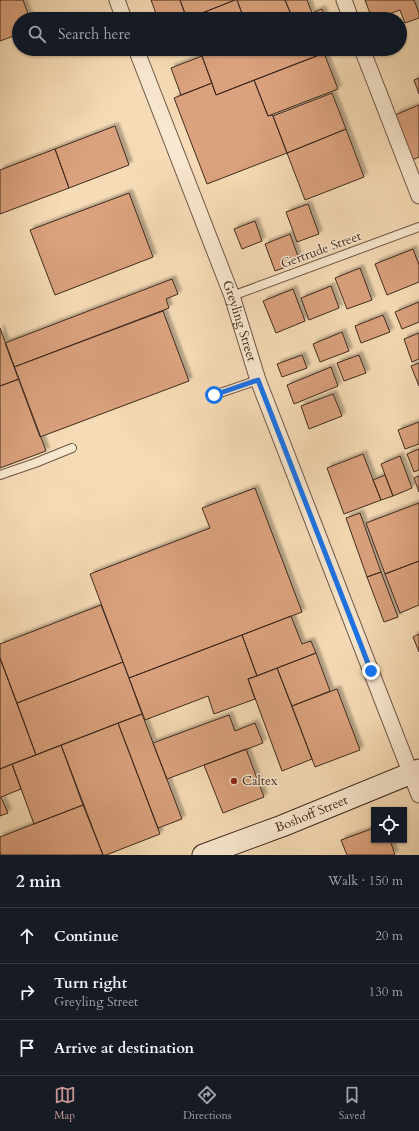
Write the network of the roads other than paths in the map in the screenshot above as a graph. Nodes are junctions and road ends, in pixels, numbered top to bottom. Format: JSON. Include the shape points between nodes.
{"nodes":[{"id":1,"x":117,"y":0,"type":"edge"},
{"id":2,"x":344,"y":0,"type":"edge"},
{"id":3,"x":121,"y":12,"type":"edge"},
{"id":4,"x":348,"y":12,"type":"edge"},
{"id":5,"x":139,"y":56,"type":"edge"},
{"id":6,"x":365,"y":56,"type":"edge"},
{"id":7,"x":419,"y":196,"type":"edge"},
{"id":8,"x":419,"y":227,"type":"edge"},
{"id":9,"x":232,"y":296,"type":"junction"},
{"id":10,"x":258,"y":380,"type":"junction"},
{"id":11,"x":214,"y":395,"type":"dead end"},
{"id":12,"x":72,"y":448,"type":"dead end"},
{"id":13,"x":0,"y":475,"type":"edge"},
{"id":14,"x":415,"y":772,"type":"edge"},
{"id":15,"x":419,"y":795,"type":"edge"},
{"id":16,"x":203,"y":855,"type":"edge"}],
"edges":[{"from":1,"to":3,"type":"street"},
{"from":2,"to":4,"type":"street"},
{"from":5,"to":9,"type":"street","name":"Greyling Street"},
{"from":6,"to":7,"type":"street"},
{"from":8,"to":9,"type":"lane","name":"Gertrude Street"},
{"from":9,"to":10,"type":"street","name":"Greyling Street"},
{"from":10,"to":11,"type":"lane"},
{"from":10,"to":14,"type":"street","name":"Greyling Street"},
{"from":12,"to":13,"type":"lane"},
{"from":14,"to":15,"type":"street","name":"Greyling Street"},
{"from":14,"to":16,"type":"main road","name":"Boshoff Street"}]}
